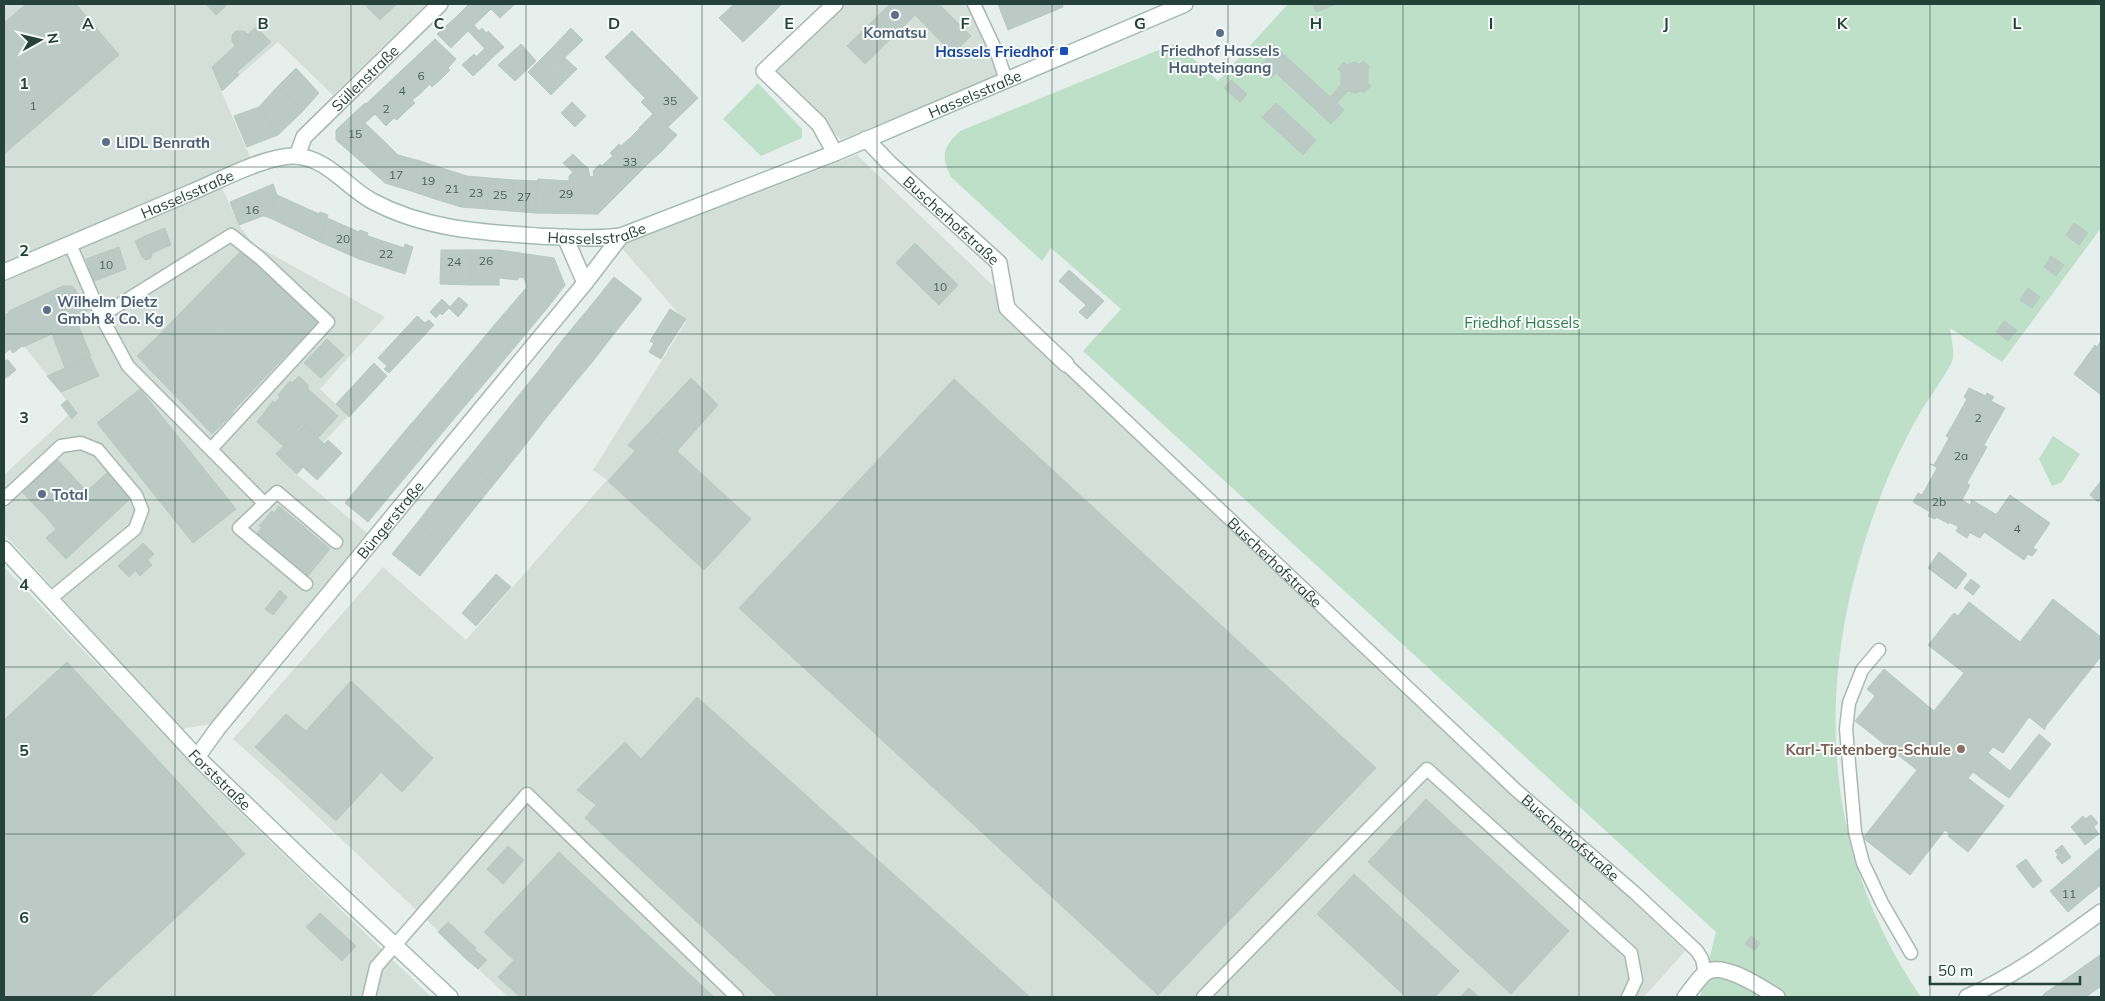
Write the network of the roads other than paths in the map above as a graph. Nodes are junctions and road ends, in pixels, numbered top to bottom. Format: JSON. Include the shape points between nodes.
{"nodes":[{"id":1,"x":440,"y":4,"type":"edge"},
{"id":2,"x":835,"y":4,"type":"edge"},
{"id":3,"x":974,"y":4,"type":"edge"},
{"id":4,"x":1185,"y":4,"type":"edge"},
{"id":5,"x":1006,"y":80,"type":"junction"},
{"id":6,"x":866,"y":139,"type":"junction"},
{"id":7,"x":835,"y":153,"type":"junction"},
{"id":8,"x":297,"y":156,"type":"junction"},
{"id":9,"x":621,"y":236,"type":"junction"},
{"id":10,"x":565,"y":237,"type":"junction"},
{"id":11,"x":70,"y":244,"type":"junction"},
{"id":12,"x":4,"y":272,"type":"edge"},
{"id":13,"x":585,"y":283,"type":"junction"},
{"id":14,"x":101,"y":316,"type":"junction"},
{"id":15,"x":1066,"y":364,"type":"joint"},
{"id":16,"x":210,"y":449,"type":"junction"},
{"id":17,"x":4,"y":499,"type":"edge"},
{"id":18,"x":264,"y":504,"type":"junction"},
{"id":19,"x":336,"y":542,"type":"dead end"},
{"id":20,"x":4,"y":550,"type":"edge"},
{"id":21,"x":306,"y":584,"type":"dead end"},
{"id":22,"x":50,"y":600,"type":"junction"},
{"id":23,"x":1879,"y":650,"type":"dead end"},
{"id":24,"x":197,"y":757,"type":"junction"},
{"id":25,"x":2101,"y":912,"type":"edge"},
{"id":26,"x":394,"y":945,"type":"junction"},
{"id":27,"x":1911,"y":952,"type":"dead end"},
{"id":28,"x":1705,"y":973,"type":"junction"},
{"id":29,"x":1971,"y":996,"type":"edge"},
{"id":30,"x":369,"y":997,"type":"edge"},
{"id":31,"x":450,"y":997,"type":"edge"},
{"id":32,"x":737,"y":997,"type":"edge"},
{"id":33,"x":1203,"y":997,"type":"edge"},
{"id":34,"x":1628,"y":997,"type":"edge"},
{"id":35,"x":1685,"y":997,"type":"edge"},
{"id":36,"x":1777,"y":997,"type":"edge"}],
"edges":[{"from":1,"to":8,"type":"street","name":"Süllenstraße","via":[[304,137]]},
{"from":2,"to":7,"type":"street","via":[[764,71],[819,124]]},
{"from":3,"to":5,"type":"lane","via":[[998,53]]},
{"from":4,"to":5,"type":"street","name":"Hasselsstraße"},
{"from":5,"to":6,"type":"street","name":"Hasselsstraße"},
{"from":6,"to":7,"type":"street","name":"Hasselsstraße"},
{"from":6,"to":15,"type":"street","name":"Buscherhofstraße","via":[[999,263],[1007,308]]},
{"from":7,"to":9,"type":"street","name":"Hasselsstraße"},
{"from":8,"to":10,"type":"street","name":"Hasselsstraße","via":[[321,164],[371,201],[404,216],[478,232]]},
{"from":8,"to":11,"type":"street","name":"Hasselsstraße","via":[[265,162]]},
{"from":9,"to":10,"type":"street","name":"Hasselsstraße"},
{"from":9,"to":13,"type":"street","name":"Büngerstraße"},
{"from":10,"to":13,"type":"street"},
{"from":11,"to":12,"type":"street","name":"Hasselsstraße"},
{"from":11,"to":14,"type":"lane"},
{"from":13,"to":24,"type":"street","name":"Büngerstraße"},
{"from":14,"to":16,"type":"lane","via":[[128,366]]},
{"from":14,"to":16,"type":"lane","via":[[231,235],[328,322]]},
{"from":15,"to":28,"type":"lane","name":"Buscherhofstraße","via":[[1516,790],[1697,951]]},
{"from":16,"to":18,"type":"lane"},
{"from":17,"to":22,"type":"lane","via":[[61,446],[81,443],[98,450],[136,495],[142,510],[135,529]]},
{"from":18,"to":19,"type":"lane","via":[[277,492]]},
{"from":18,"to":21,"type":"lane","via":[[239,528]]},
{"from":20,"to":22,"type":"street","name":"Forststraße"},
{"from":22,"to":24,"type":"street","name":"Forststraße"},
{"from":23,"to":27,"type":"lane","via":[[1862,670],[1849,703],[1846,729],[1855,832],[1863,863]]},
{"from":24,"to":26,"type":"street","name":"Forststraße"},
{"from":25,"to":29,"type":"street","via":[[2034,962]]},
{"from":26,"to":30,"type":"lane","via":[[376,966]]},
{"from":26,"to":31,"type":"street","name":"Forststraße"},
{"from":26,"to":32,"type":"lane","via":[[527,794]]},
{"from":28,"to":35,"type":"street"},
{"from":28,"to":36,"type":"street","via":[[1713,969],[1732,972]]},
{"from":33,"to":34,"type":"lane","via":[[1427,769],[1631,953],[1636,980]]}]}
